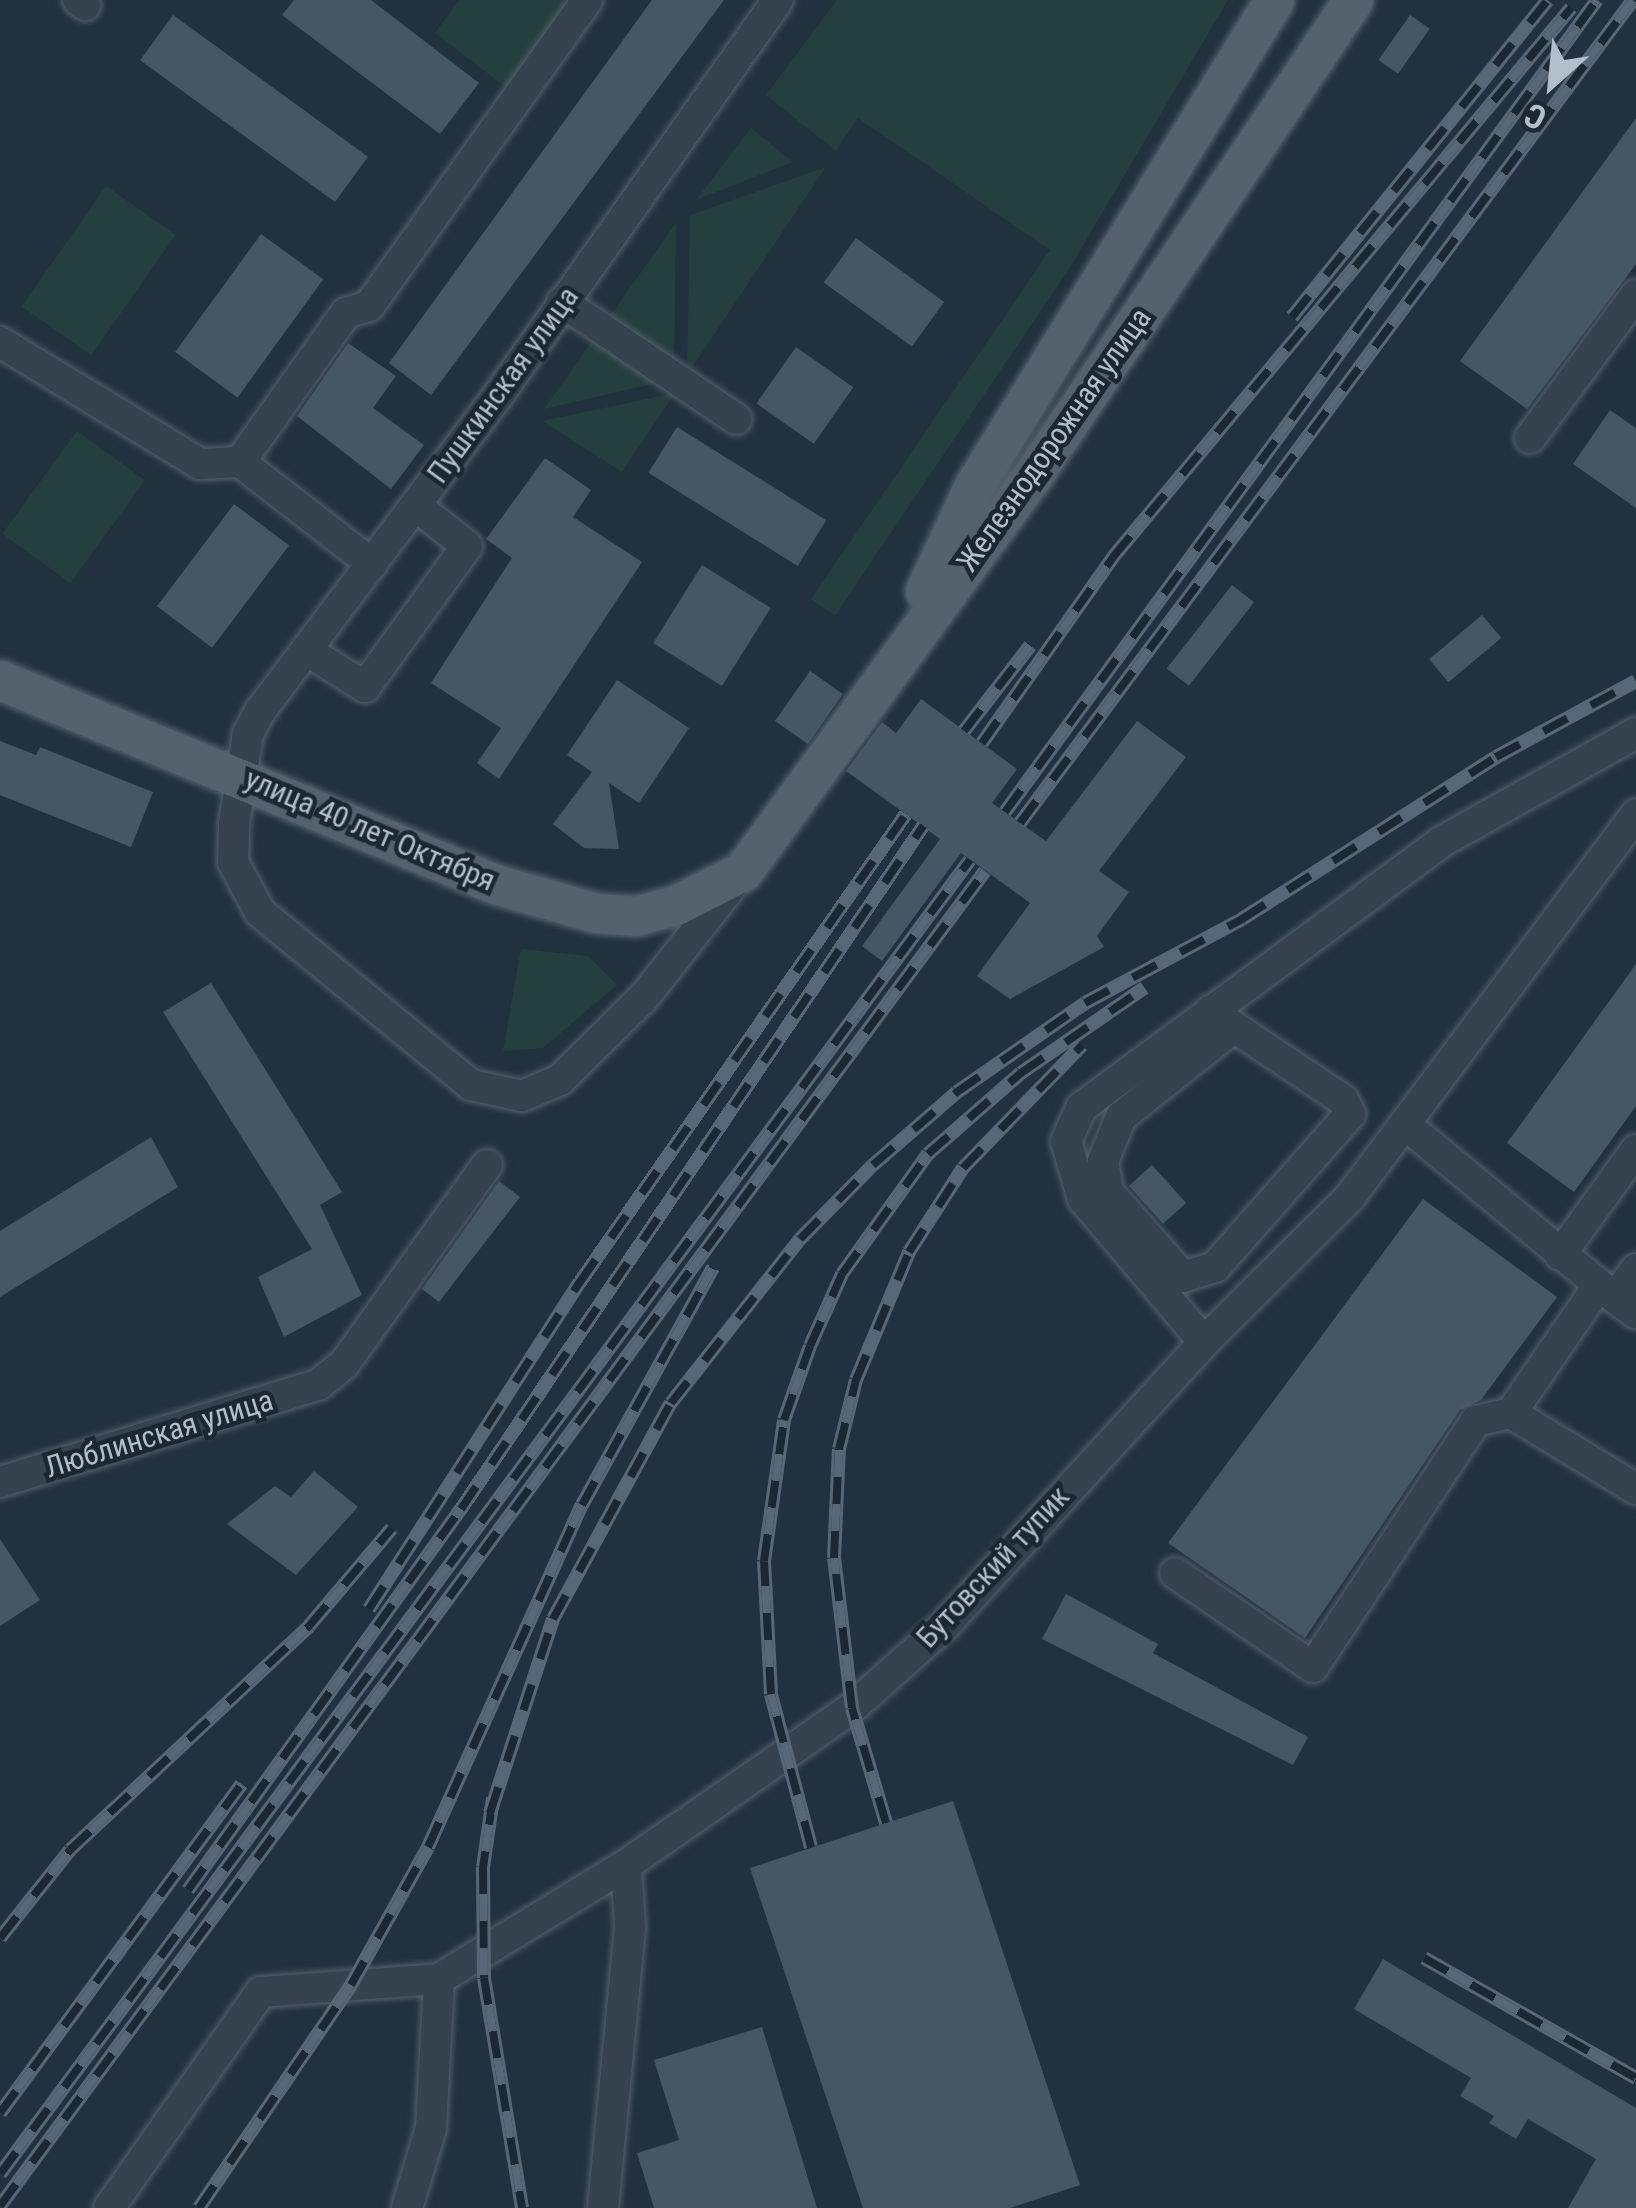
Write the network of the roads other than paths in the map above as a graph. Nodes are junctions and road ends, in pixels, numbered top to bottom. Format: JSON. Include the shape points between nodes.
{"nodes":[{"id":1,"x":587,"y":0,"type":"edge"},
{"id":2,"x":778,"y":0,"type":"edge"},
{"id":3,"x":1274,"y":0,"type":"edge"},
{"id":4,"x":1353,"y":0,"type":"edge"},
{"id":5,"x":1636,"y":295,"type":"edge"},
{"id":6,"x":562,"y":302,"type":"junction"},
{"id":7,"x":0,"y":342,"type":"edge"},
{"id":8,"x":736,"y":419,"type":"dead end"},
{"id":9,"x":1530,"y":438,"type":"dead end"},
{"id":10,"x":240,"y":462,"type":"junction"},
{"id":11,"x":416,"y":506,"type":"junction"},
{"id":12,"x":372,"y":564,"type":"junction"},
{"id":13,"x":306,"y":650,"type":"junction"},
{"id":14,"x":895,"y":656,"type":"junction"},
{"id":15,"x":0,"y":680,"type":"edge"},
{"id":16,"x":1636,"y":733,"type":"edge"},
{"id":17,"x":240,"y":775,"type":"junction"},
{"id":18,"x":1636,"y":814,"type":"edge"},
{"id":19,"x":743,"y":871,"type":"junction"},
{"id":20,"x":1222,"y":1019,"type":"junction"},
{"id":21,"x":1406,"y":1125,"type":"junction"},
{"id":22,"x":1636,"y":1150,"type":"edge"},
{"id":23,"x":487,"y":1165,"type":"dead end"},
{"id":24,"x":1560,"y":1255,"type":"junction"},
{"id":25,"x":1636,"y":1268,"type":"edge"},
{"id":26,"x":1616,"y":1299,"type":"edge"},
{"id":27,"x":1204,"y":1342,"type":"junction"},
{"id":28,"x":1511,"y":1413,"type":"junction"},
{"id":29,"x":0,"y":1482,"type":"edge"},
{"id":30,"x":1636,"y":1489,"type":"edge"},
{"id":31,"x":1175,"y":1573,"type":"dead end"},
{"id":32,"x":626,"y":1865,"type":"junction"},
{"id":33,"x":439,"y":1979,"type":"junction"},
{"id":34,"x":604,"y":2206,"type":"edge"},
{"id":35,"x":109,"y":2208,"type":"edge"},
{"id":36,"x":407,"y":2208,"type":"edge"}],
"edges":[{"from":1,"to":10,"type":"street","via":[[369,306],[346,313]]},
{"from":2,"to":6,"type":"street","name":"Пушкинская улица"},
{"from":3,"to":14,"type":"main road","via":[[974,486]]},
{"from":4,"to":14,"type":"main road","name":"Железнодорожная улица","via":[[1031,478]]},
{"from":5,"to":9,"type":"street"},
{"from":6,"to":8,"type":"street"},
{"from":6,"to":11,"type":"street","name":"Пушкинская улица"},
{"from":7,"to":10,"type":"street","via":[[200,464]]},
{"from":10,"to":12,"type":"street"},
{"from":11,"to":12,"type":"street","name":"Пушкинская улица"},
{"from":11,"to":13,"type":"street","via":[[467,546],[365,686]]},
{"from":12,"to":13,"type":"street","name":"Пушкинская улица"},
{"from":13,"to":17,"type":"street","name":"Пушкинская улица","via":[[261,710]]},
{"from":14,"to":19,"type":"main road","name":"Железнодорожная улица"},
{"from":15,"to":17,"type":"main road","name":"улица 40 лет Октября"},
{"from":16,"to":20,"type":"street","via":[[1441,842]]},
{"from":17,"to":19,"type":"main road","name":"улица 40 лет Октября","via":[[495,884],[596,914],[676,905]]},
{"from":17,"to":19,"type":"street","name":"Пушкинская улица","via":[[233,862],[260,912],[470,1085],[522,1096],[560,1080],[644,997]]},
{"from":18,"to":21,"type":"street","name":"Бутовский тупик"},
{"from":20,"to":20,"type":"street","via":[[1120,1117],[1103,1161],[1108,1192],[1184,1277],[1215,1267],[1350,1114],[1343,1100]]},
{"from":20,"to":27,"type":"street","via":[[1082,1107],[1066,1142],[1083,1198]]},
{"from":21,"to":24,"type":"street"},
{"from":21,"to":27,"type":"street","name":"Бутовский тупик","via":[[1350,1197]]},
{"from":22,"to":24,"type":"street"},
{"from":23,"to":29,"type":"street","name":"Люблинская улица","via":[[344,1364],[318,1385]]},
{"from":24,"to":26,"type":"street"},
{"from":25,"to":26,"type":"street"},
{"from":26,"to":28,"type":"street"},
{"from":27,"to":32,"type":"street","name":"Бутовский тупик","via":[[945,1625],[852,1708]]},
{"from":28,"to":30,"type":"street"},
{"from":28,"to":31,"type":"street","via":[[1476,1420],[1312,1667]]},
{"from":32,"to":33,"type":"street","name":"Бутовский тупик"},
{"from":32,"to":34,"type":"street","via":[[629,1927]]},
{"from":33,"to":35,"type":"street","name":"Бутовский тупик","via":[[261,1992]]},
{"from":33,"to":36,"type":"street","via":[[431,2128]]}]}
